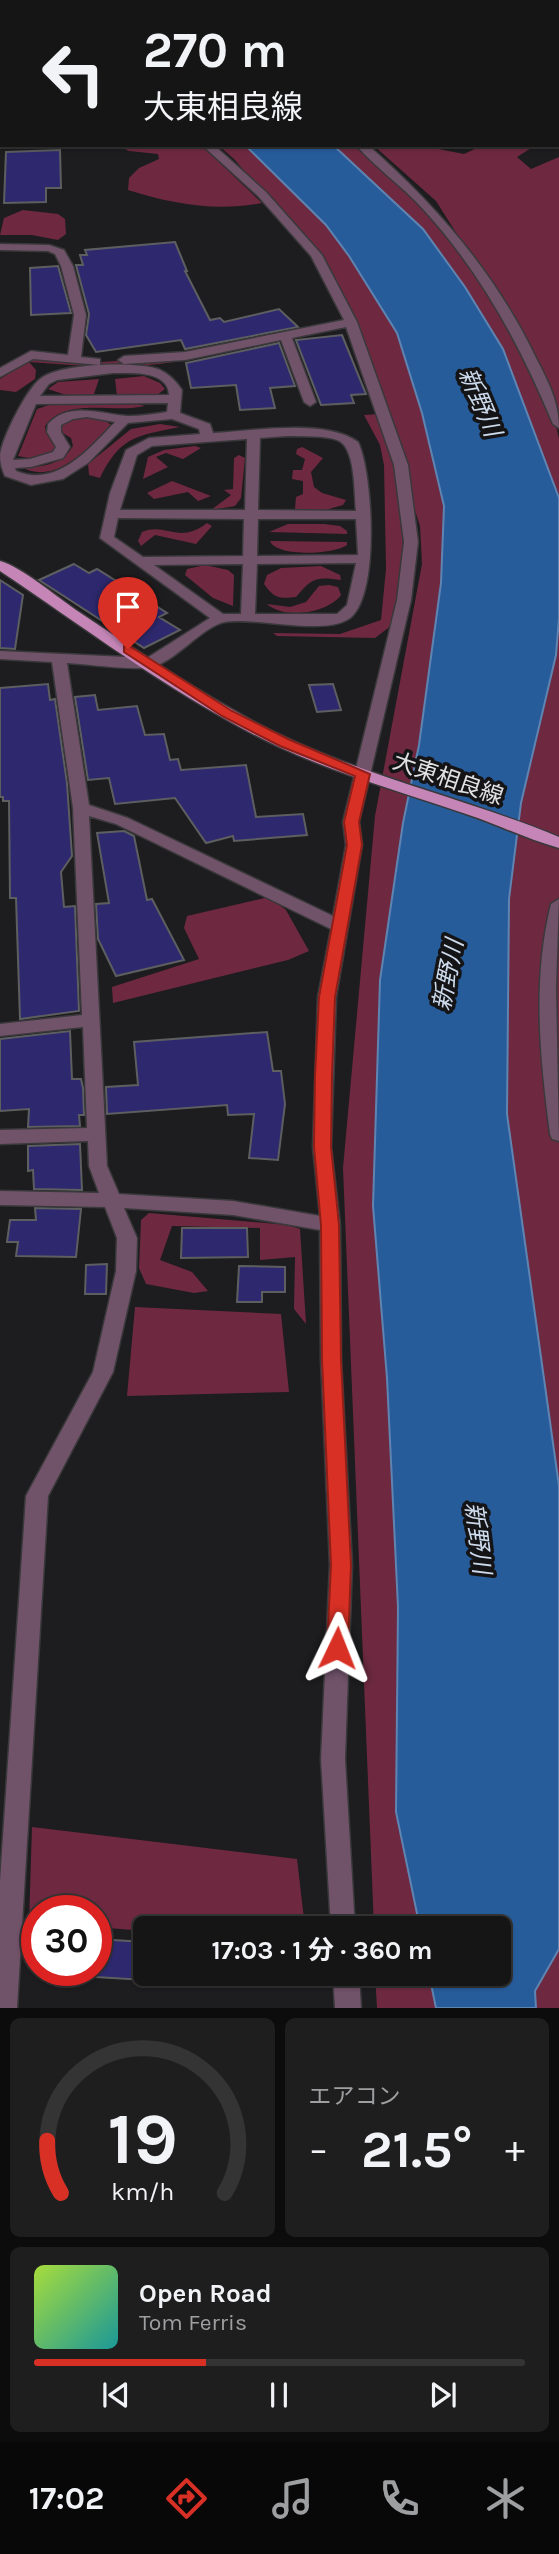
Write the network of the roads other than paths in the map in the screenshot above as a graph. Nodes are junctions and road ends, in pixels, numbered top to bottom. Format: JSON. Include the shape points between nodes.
{"nodes":[{"id":1,"x":209,"y":147,"type":"edge"},
{"id":2,"x":363,"y":147,"type":"edge"},
{"id":3,"x":0,"y":247,"type":"edge"},
{"id":4,"x":351,"y":321,"type":"junction"},
{"id":5,"x":285,"y":335,"type":"junction"},
{"id":6,"x":74,"y":360,"type":"junction"},
{"id":7,"x":0,"y":373,"type":"edge"},
{"id":8,"x":107,"y":385,"type":"junction"},
{"id":9,"x":175,"y":399,"type":"junction"},
{"id":10,"x":34,"y":400,"type":"junction"},
{"id":11,"x":310,"y":402,"type":"dead end"},
{"id":12,"x":173,"y":415,"type":"junction"},
{"id":13,"x":124,"y":419,"type":"junction"},
{"id":14,"x":559,"y":424,"type":"edge"},
{"id":15,"x":254,"y":434,"type":"junction"},
{"id":16,"x":207,"y":436,"type":"junction"},
{"id":17,"x":7,"y":464,"type":"junction"},
{"id":18,"x":112,"y":514,"type":"junction"},
{"id":19,"x":254,"y":514,"type":"junction"},
{"id":20,"x":363,"y":515,"type":"junction"},
{"id":21,"x":251,"y":559,"type":"junction"},
{"id":22,"x":364,"y":559,"type":"junction"},
{"id":23,"x":138,"y":561,"type":"junction"},
{"id":24,"x":0,"y":565,"type":"edge"},
{"id":25,"x":220,"y":618,"type":"junction"},
{"id":26,"x":248,"y":619,"type":"junction"},
{"id":27,"x":0,"y":655,"type":"edge"},
{"id":28,"x":58,"y":659,"type":"junction"},
{"id":29,"x":150,"y":663,"type":"junction"},
{"id":30,"x":368,"y":776,"type":"junction"},
{"id":31,"x":81,"y":808,"type":"junction"},
{"id":32,"x":558,"y":842,"type":"edge"},
{"id":33,"x":559,"y":904,"type":"edge"},
{"id":34,"x":338,"y":925,"type":"junction"},
{"id":35,"x":92,"y":1020,"type":"junction"},
{"id":36,"x":0,"y":1030,"type":"edge"},
{"id":37,"x":97,"y":1134,"type":"junction"},
{"id":38,"x":559,"y":1134,"type":"edge"},
{"id":39,"x":0,"y":1137,"type":"edge"},
{"id":40,"x":0,"y":1198,"type":"edge"},
{"id":41,"x":112,"y":1199,"type":"junction"},
{"id":42,"x":330,"y":1225,"type":"junction"},
{"id":43,"x":342,"y":1916,"type":"edge"},
{"id":44,"x":347,"y":1986,"type":"edge"},
{"id":45,"x":4,"y":2008,"type":"edge"},
{"id":46,"x":348,"y":2008,"type":"edge"}],
"edges":[{"from":1,"to":4,"type":"street","via":[[293,226],[316,255]]},
{"from":2,"to":14,"type":"street","via":[[421,199],[467,252],[507,312],[542,379]]},
{"from":3,"to":6,"type":"street","via":[[60,252],[80,315]]},
{"from":4,"to":5,"type":"street"},
{"from":4,"to":30,"type":"street","via":[[401,465],[411,541],[404,600]]},
{"from":5,"to":6,"type":"street","via":[[185,356],[88,363]]},
{"from":5,"to":11,"type":"street"},
{"from":6,"to":7,"type":"street","via":[[32,355]]},
{"from":8,"to":9,"type":"street"},
{"from":8,"to":9,"type":"street","via":[[138,369],[154,372],[176,390]]},
{"from":8,"to":10,"type":"street"},
{"from":8,"to":10,"type":"street","via":[[53,376]]},
{"from":9,"to":12,"type":"street"},
{"from":10,"to":17,"type":"street","via":[[5,457]]},
{"from":12,"to":13,"type":"street"},
{"from":12,"to":16,"type":"street","via":[[205,427]]},
{"from":13,"to":17,"type":"street","via":[[87,458],[63,474],[31,481],[10,473]]},
{"from":13,"to":17,"type":"street","via":[[73,414],[54,424],[63,447],[58,455]]},
{"from":15,"to":16,"type":"street"},
{"from":15,"to":19,"type":"street"},
{"from":15,"to":20,"type":"street","via":[[341,436],[353,445]]},
{"from":16,"to":18,"type":"street","via":[[149,442],[131,453]]},
{"from":18,"to":19,"type":"street"},
{"from":18,"to":23,"type":"street","via":[[107,538]]},
{"from":19,"to":20,"type":"street"},
{"from":19,"to":21,"type":"street"},
{"from":20,"to":22,"type":"street"},
{"from":21,"to":22,"type":"street"},
{"from":21,"to":23,"type":"street"},
{"from":21,"to":26,"type":"street"},
{"from":22,"to":26,"type":"street","via":[[354,607],[342,617]]},
{"from":23,"to":25,"type":"street"},
{"from":24,"to":29,"type":"main road","name":"大東相良線"},
{"from":25,"to":26,"type":"street"},
{"from":25,"to":29,"type":"street"},
{"from":27,"to":28,"type":"street"},
{"from":28,"to":29,"type":"street"},
{"from":28,"to":31,"type":"street"},
{"from":29,"to":30,"type":"main road","name":"大東相良線","via":[[239,720]]},
{"from":30,"to":32,"type":"main road","name":"大東相良線"},
{"from":30,"to":34,"type":"street","via":[[351,822],[354,845]]},
{"from":31,"to":34,"type":"street","via":[[122,821]]},
{"from":31,"to":35,"type":"street"},
{"from":33,"to":38,"type":"street","via":[[551,930],[549,1017]]},
{"from":34,"to":42,"type":"street","via":[[327,997],[323,1076],[322,1147]]},
{"from":35,"to":36,"type":"street"},
{"from":35,"to":37,"type":"street"},
{"from":37,"to":39,"type":"street"},
{"from":37,"to":41,"type":"street","via":[[99,1166]]},
{"from":40,"to":41,"type":"street"},
{"from":41,"to":42,"type":"street","via":[[233,1208]]},
{"from":41,"to":45,"type":"street","via":[[127,1238],[126,1271],[103,1372],[37,1496]]},
{"from":42,"to":43,"type":"street","via":[[341,1565],[333,1759]]},
{"from":44,"to":46,"type":"street"}]}
